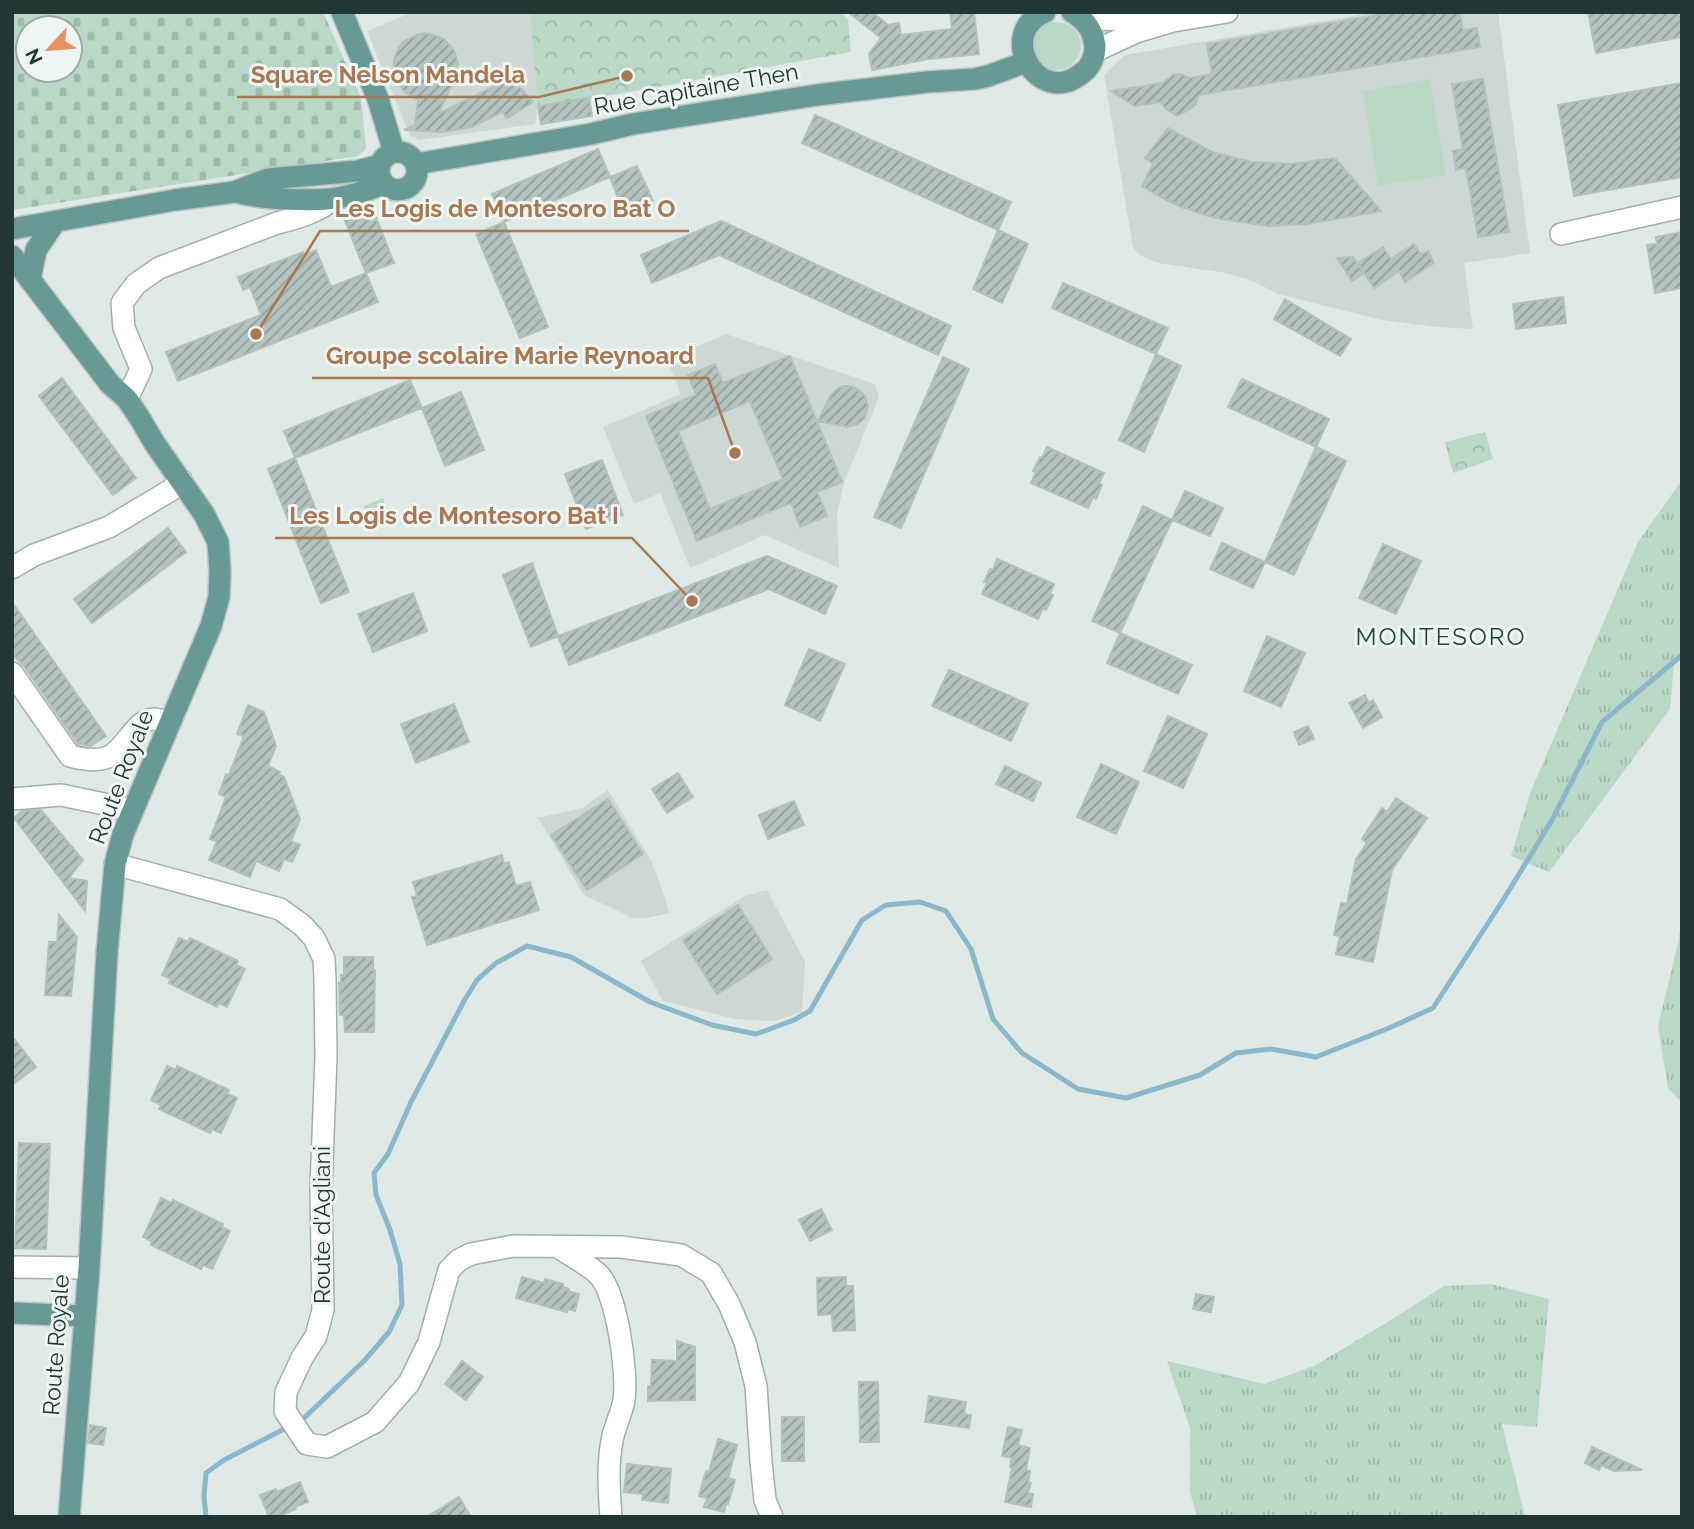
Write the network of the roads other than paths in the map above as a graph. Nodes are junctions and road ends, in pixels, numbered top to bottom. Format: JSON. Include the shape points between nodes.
{"nodes":[{"id":1,"x":342,"y":12,"type":"edge"},
{"id":2,"x":1227,"y":12,"type":"edge"},
{"id":3,"x":1036,"y":15,"type":"edge"},
{"id":4,"x":1078,"y":16,"type":"edge"},
{"id":5,"x":1173,"y":21,"type":"junction"},
{"id":6,"x":1095,"y":51,"type":"junction"},
{"id":7,"x":1026,"y":62,"type":"junction"},
{"id":8,"x":416,"y":164,"type":"junction"},
{"id":9,"x":386,"y":167,"type":"junction"},
{"id":10,"x":324,"y":174,"type":"junction"},
{"id":11,"x":234,"y":192,"type":"junction"},
{"id":12,"x":335,"y":198,"type":"junction"},
{"id":13,"x":301,"y":199,"type":"junction"},
{"id":14,"x":1682,"y":207,"type":"edge"},
{"id":15,"x":55,"y":222,"type":"junction"},
{"id":16,"x":277,"y":223,"type":"junction"},
{"id":17,"x":12,"y":229,"type":"edge"},
{"id":18,"x":1561,"y":234,"type":"dead end"},
{"id":19,"x":12,"y":256,"type":"edge"},
{"id":20,"x":30,"y":280,"type":"junction"},
{"id":21,"x":127,"y":400,"type":"junction"},
{"id":22,"x":181,"y":480,"type":"junction"},
{"id":23,"x":12,"y":568,"type":"edge"},
{"id":24,"x":12,"y":673,"type":"edge"},
{"id":25,"x":170,"y":723,"type":"junction"},
{"id":26,"x":12,"y":799,"type":"edge"},
{"id":27,"x":133,"y":810,"type":"junction"},
{"id":28,"x":115,"y":864,"type":"junction"},
{"id":29,"x":559,"y":1248,"type":"junction"},
{"id":30,"x":12,"y":1267,"type":"edge"},
{"id":31,"x":89,"y":1268,"type":"junction"},
{"id":32,"x":12,"y":1313,"type":"edge"},
{"id":33,"x":85,"y":1316,"type":"junction"},
{"id":34,"x":69,"y":1517,"type":"edge"},
{"id":35,"x":611,"y":1517,"type":"edge"},
{"id":36,"x":772,"y":1517,"type":"edge"}],
"edges":[{"from":1,"to":9,"type":"main road","via":[[378,99]]},
{"from":2,"to":5,"type":"street"},
{"from":3,"to":7,"type":"main road","via":[[1023,41]]},
{"from":4,"to":5,"type":"street"},
{"from":4,"to":6,"type":"main road","via":[[1093,34]]},
{"from":5,"to":6,"type":"street"},
{"from":6,"to":7,"type":"main road","via":[[1085,72],[1063,82],[1041,78]]},
{"from":7,"to":8,"type":"main road","name":"Rue Capitaine Then","via":[[975,79],[817,95]]},
{"from":8,"to":9,"type":"main road","via":[[407,154]]},
{"from":8,"to":9,"type":"main road","via":[[416,177],[408,187],[395,190]]},
{"from":9,"to":10,"type":"main road"},
{"from":9,"to":12,"type":"main road","via":[[365,191]]},
{"from":10,"to":11,"type":"main road","via":[[268,179]]},
{"from":10,"to":13,"type":"street"},
{"from":11,"to":13,"type":"main road"},
{"from":11,"to":15,"type":"main road"},
{"from":12,"to":13,"type":"main road"},
{"from":12,"to":16,"type":"street","via":[[323,208]]},
{"from":13,"to":16,"type":"street"},
{"from":14,"to":18,"type":"street"},
{"from":15,"to":17,"type":"main road"},
{"from":15,"to":20,"type":"main road","via":[[36,250]]},
{"from":16,"to":21,"type":"street","via":[[159,268],[136,284],[122,303],[124,328],[141,369]]},
{"from":19,"to":20,"type":"main road","name":"Route Royale"},
{"from":20,"to":21,"type":"main road","name":"Route Royale"},
{"from":21,"to":22,"type":"main road","name":"Route Royale"},
{"from":22,"to":23,"type":"street","via":[[109,527]]},
{"from":22,"to":25,"type":"main road","name":"Route Royale","via":[[218,542],[219,597]]},
{"from":24,"to":25,"type":"street","via":[[69,757],[108,757],[140,724],[152,719]]},
{"from":25,"to":27,"type":"main road","name":"Route Royale"},
{"from":26,"to":27,"type":"street","via":[[61,795]]},
{"from":27,"to":28,"type":"main road","name":"Route Royale"},
{"from":28,"to":29,"type":"street","name":"Route d'Agliani","via":[[280,909],[314,938],[324,959],[323,1310],[316,1336],[286,1392],[285,1411],[307,1444],[327,1447],[375,1422],[408,1383],[429,1342],[449,1270],[459,1260],[513,1246]]},
{"from":28,"to":31,"type":"main road","name":"Route Royale"},
{"from":29,"to":35,"type":"street","via":[[599,1275],[607,1288],[623,1354],[624,1399],[613,1439],[608,1488]]},
{"from":29,"to":36,"type":"street","name":"Route d'Agliani","via":[[621,1247],[681,1255],[711,1273],[748,1353],[756,1386],[765,1500]]},
{"from":30,"to":31,"type":"street"},
{"from":31,"to":33,"type":"main road","name":"Route Royale"},
{"from":32,"to":33,"type":"main road"},
{"from":33,"to":34,"type":"main road","name":"Route Royale"}]}
